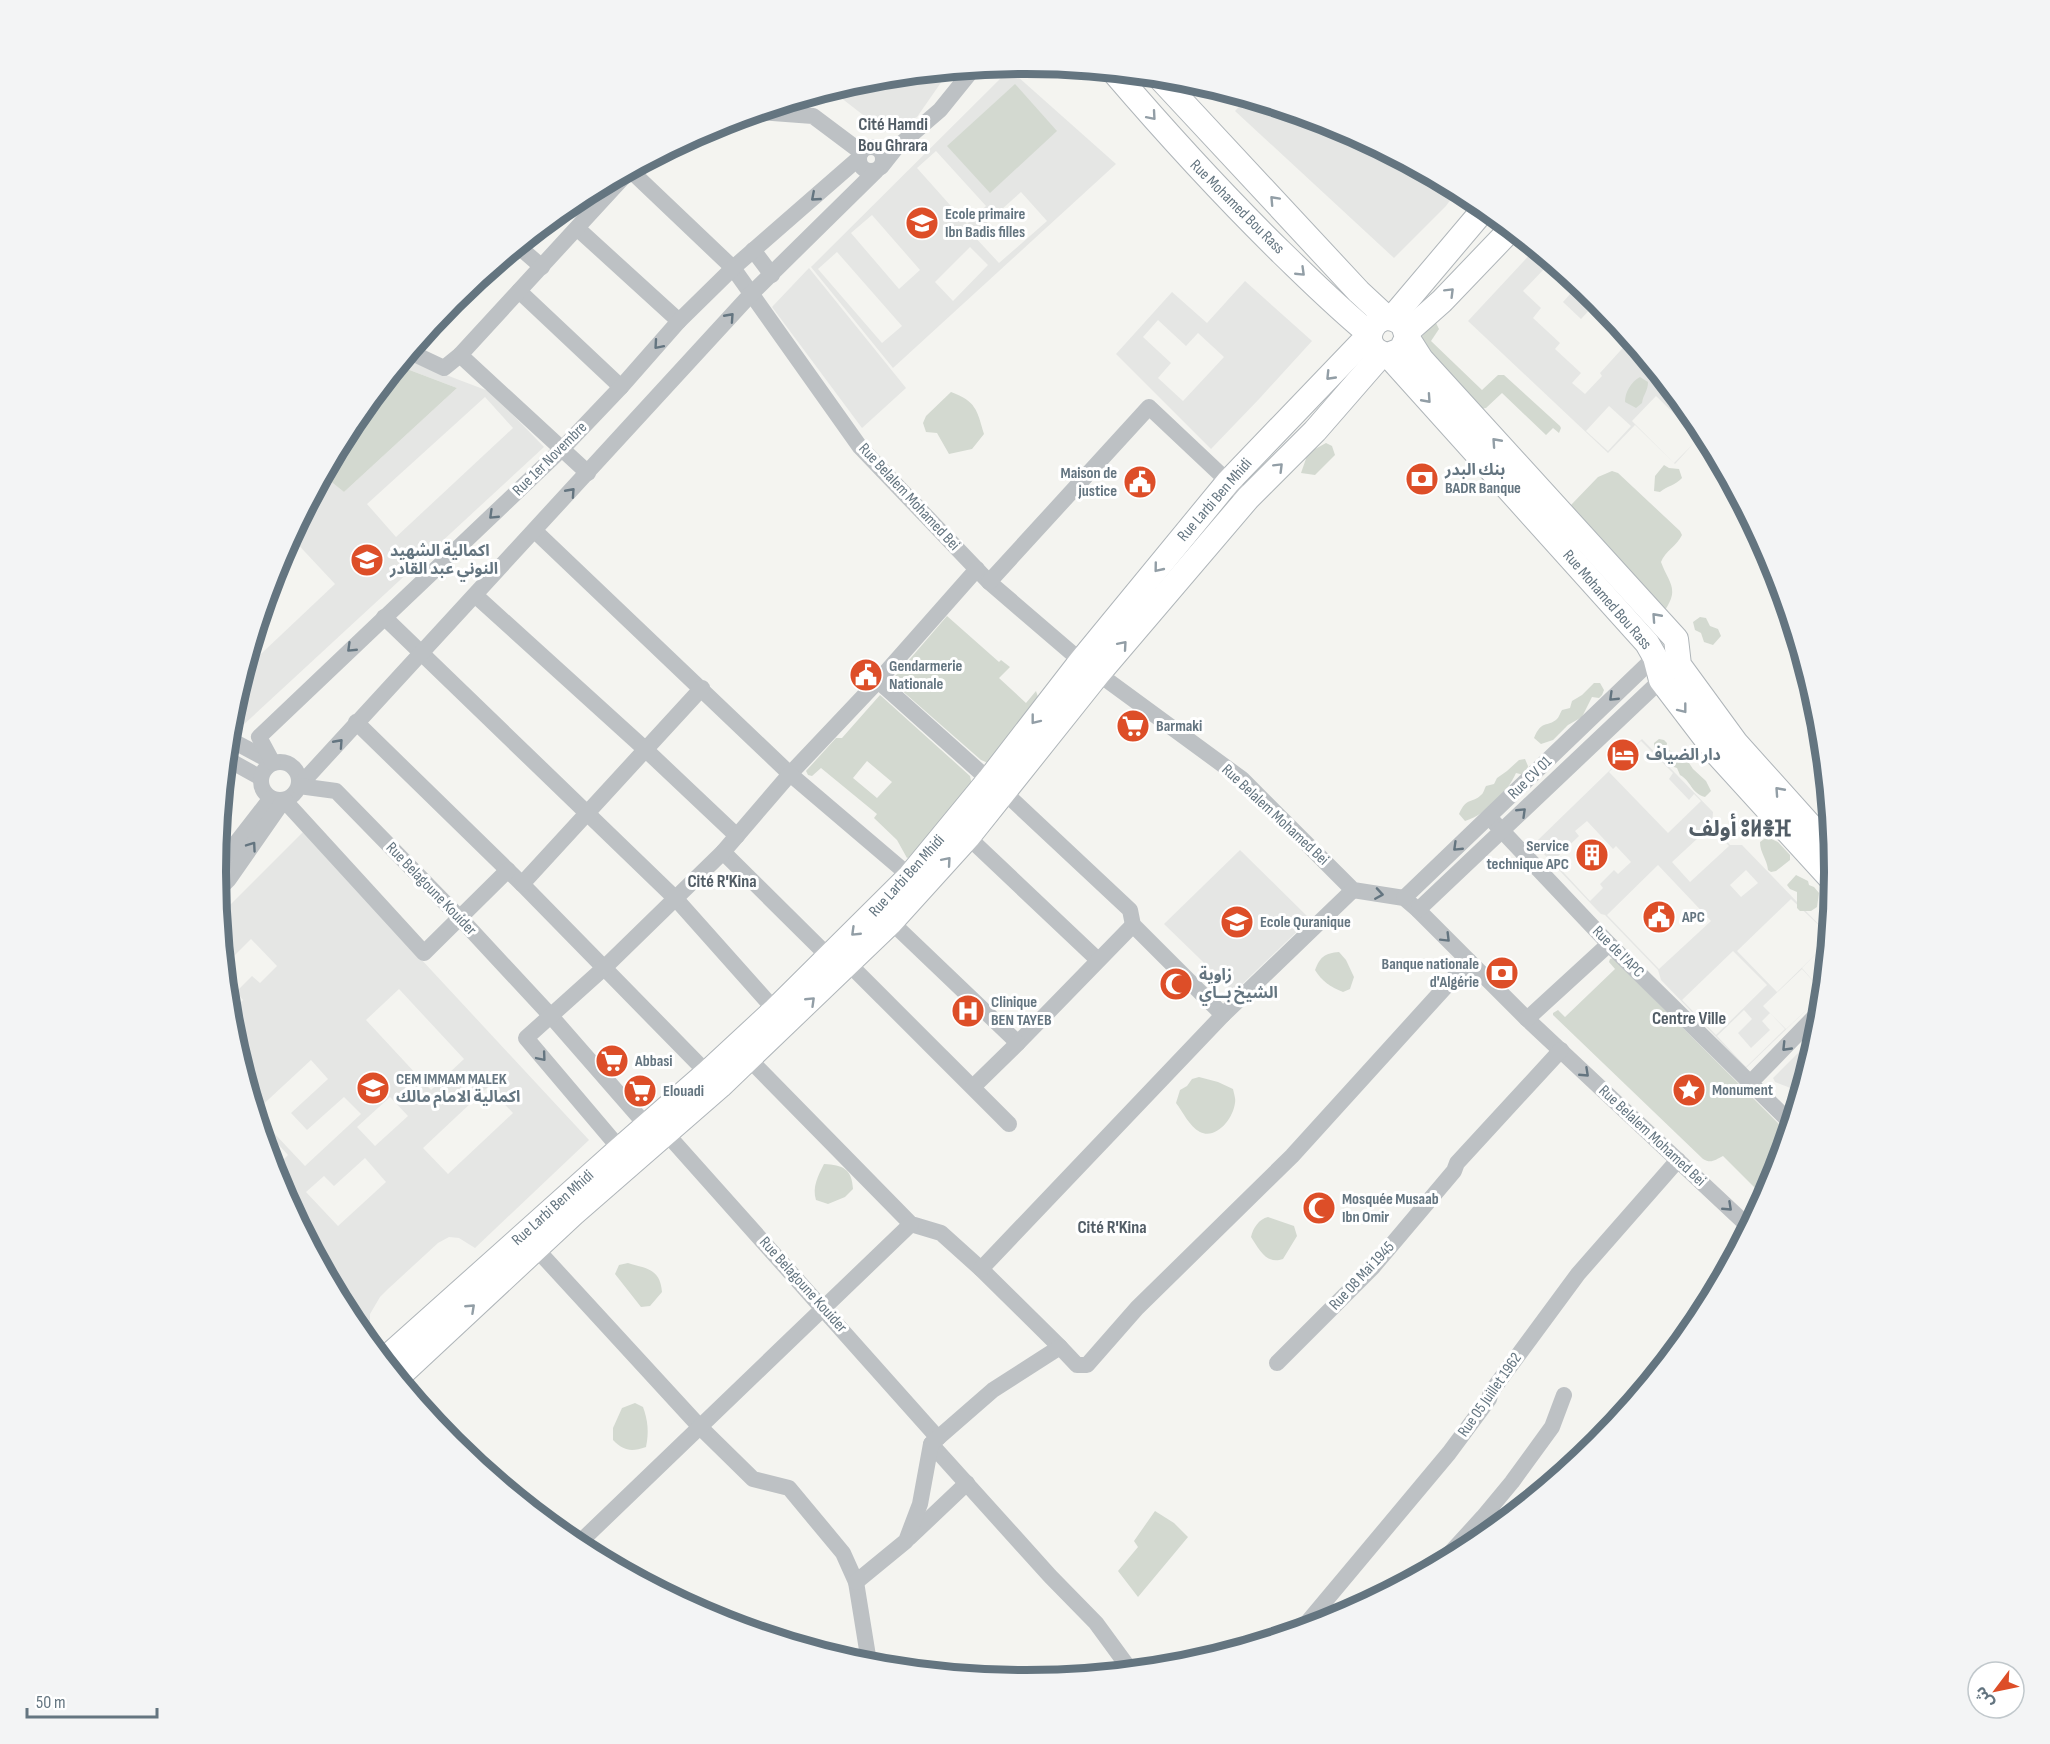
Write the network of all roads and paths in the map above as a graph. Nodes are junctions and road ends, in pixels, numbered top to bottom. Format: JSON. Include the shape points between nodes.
{"nodes":[{"id":1,"x":968,"y":75,"type":"edge"},
{"id":2,"x":1120,"y":79,"type":"edge"},
{"id":3,"x":1168,"y":87,"type":"edge"},
{"id":4,"x":800,"y":106,"type":"edge"},
{"id":5,"x":777,"y":113,"type":"edge"},
{"id":6,"x":813,"y":116,"type":"junction"},
{"id":7,"x":896,"y":148,"type":"junction"},
{"id":8,"x":864,"y":152,"type":"junction"},
{"id":9,"x":879,"y":169,"type":"junction"},
{"id":10,"x":635,"y":175,"type":"edge"},
{"id":11,"x":1254,"y":180,"type":"junction"},
{"id":12,"x":615,"y":187,"type":"edge"},
{"id":13,"x":1230,"y":202,"type":"junction"},
{"id":14,"x":1479,"y":216,"type":"edge"},
{"id":15,"x":578,"y":229,"type":"junction"},
{"id":16,"x":1505,"y":235,"type":"edge"},
{"id":17,"x":753,"y":250,"type":"junction"},
{"id":18,"x":524,"y":251,"type":"edge"},
{"id":19,"x":542,"y":267,"type":"junction"},
{"id":20,"x":733,"y":268,"type":"junction"},
{"id":21,"x":772,"y":275,"type":"junction"},
{"id":22,"x":519,"y":291,"type":"junction"},
{"id":23,"x":752,"y":293,"type":"junction"},
{"id":24,"x":679,"y":321,"type":"junction"},
{"id":25,"x":1390,"y":336,"type":"junction"},
{"id":26,"x":417,"y":355,"type":"edge"},
{"id":27,"x":460,"y":355,"type":"junction"},
{"id":28,"x":621,"y":387,"type":"junction"},
{"id":29,"x":562,"y":449,"type":"junction"},
{"id":30,"x":588,"y":473,"type":"junction"},
{"id":31,"x":1228,"y":482,"type":"junction"},
{"id":32,"x":1248,"y":498,"type":"junction"},
{"id":33,"x":535,"y":531,"type":"junction"},
{"id":34,"x":976,"y":569,"type":"junction"},
{"id":35,"x":989,"y":582,"type":"junction"},
{"id":36,"x":475,"y":594,"type":"junction"},
{"id":37,"x":384,"y":617,"type":"junction"},
{"id":38,"x":1676,"y":639,"type":"junction"},
{"id":39,"x":421,"y":654,"type":"junction"},
{"id":40,"x":1655,"y":657,"type":"junction"},
{"id":41,"x":1679,"y":665,"type":"junction"},
{"id":42,"x":1089,"y":668,"type":"junction"},
{"id":43,"x":873,"y":676,"type":"junction"},
{"id":44,"x":1661,"y":680,"type":"junction"},
{"id":45,"x":702,"y":688,"type":"junction"},
{"id":46,"x":357,"y":722,"type":"junction"},
{"id":47,"x":237,"y":743,"type":"edge"},
{"id":48,"x":646,"y":750,"type":"junction"},
{"id":49,"x":234,"y":763,"type":"edge"},
{"id":50,"x":273,"y":763,"type":"junction"},
{"id":51,"x":790,"y":774,"type":"junction"},
{"id":52,"x":261,"y":778,"type":"junction"},
{"id":53,"x":299,"y":786,"type":"junction"},
{"id":54,"x":997,"y":786,"type":"junction"},
{"id":55,"x":277,"y":799,"type":"junction"},
{"id":56,"x":587,"y":812,"type":"junction"},
{"id":57,"x":1489,"y":817,"type":"junction"},
{"id":58,"x":1502,"y":831,"type":"junction"},
{"id":59,"x":737,"y":836,"type":"junction"},
{"id":60,"x":968,"y":837,"type":"junction"},
{"id":61,"x":1823,"y":840,"type":"edge"},
{"id":62,"x":723,"y":852,"type":"junction"},
{"id":63,"x":226,"y":868,"type":"edge"},
{"id":64,"x":508,"y":870,"type":"junction"},
{"id":65,"x":1824,"y":871,"type":"edge"},
{"id":66,"x":917,"y":882,"type":"junction"},
{"id":67,"x":522,"y":884,"type":"junction"},
{"id":68,"x":1353,"y":890,"type":"junction"},
{"id":69,"x":1404,"y":898,"type":"junction"},
{"id":70,"x":676,"y":899,"type":"junction"},
{"id":71,"x":1418,"y":910,"type":"junction"},
{"id":72,"x":884,"y":916,"type":"junction"},
{"id":73,"x":460,"y":918,"type":"junction"},
{"id":74,"x":1133,"y":925,"type":"junction"},
{"id":75,"x":1609,"y":944,"type":"junction"},
{"id":76,"x":838,"y":960,"type":"junction"},
{"id":77,"x":1098,"y":960,"type":"junction"},
{"id":78,"x":1469,"y":961,"type":"junction"},
{"id":79,"x":605,"y":968,"type":"junction"},
{"id":80,"x":550,"y":1015,"type":"junction"},
{"id":81,"x":1223,"y":1015,"type":"junction"},
{"id":82,"x":781,"y":1017,"type":"junction"},
{"id":83,"x":1527,"y":1019,"type":"junction"},
{"id":84,"x":1809,"y":1022,"type":"edge"},
{"id":85,"x":1018,"y":1043,"type":"junction"},
{"id":86,"x":1561,"y":1050,"type":"junction"},
{"id":87,"x":749,"y":1059,"type":"junction"},
{"id":88,"x":714,"y":1080,"type":"junction"},
{"id":89,"x":1751,"y":1082,"type":"junction"},
{"id":90,"x":974,"y":1087,"type":"junction"},
{"id":91,"x":1785,"y":1117,"type":"edge"},
{"id":92,"x":1009,"y":1124,"type":"dead end"},
{"id":93,"x":658,"y":1133,"type":"junction"},
{"id":94,"x":626,"y":1156,"type":"junction"},
{"id":95,"x":1678,"y":1160,"type":"junction"},
{"id":96,"x":1743,"y":1221,"type":"edge"},
{"id":97,"x":911,"y":1224,"type":"junction"},
{"id":98,"x":530,"y":1242,"type":"junction"},
{"id":99,"x":981,"y":1269,"type":"junction"},
{"id":100,"x":824,"y":1308,"type":"junction"},
{"id":101,"x":439,"y":1324,"type":"junction"},
{"id":102,"x":1060,"y":1347,"type":"junction"},
{"id":103,"x":390,"y":1356,"type":"edge"},
{"id":104,"x":1277,"y":1363,"type":"dead end"},
{"id":105,"x":403,"y":1371,"type":"edge"},
{"id":106,"x":1564,"y":1395,"type":"dead end"},
{"id":107,"x":700,"y":1427,"type":"junction"},
{"id":108,"x":935,"y":1441,"type":"junction"},
{"id":109,"x":967,"y":1483,"type":"junction"},
{"id":110,"x":584,"y":1538,"type":"edge"},
{"id":111,"x":906,"y":1541,"type":"junction"},
{"id":112,"x":1461,"y":1541,"type":"edge"},
{"id":113,"x":856,"y":1582,"type":"junction"},
{"id":114,"x":1312,"y":1617,"type":"edge"},
{"id":115,"x":868,"y":1655,"type":"edge"},
{"id":116,"x":1126,"y":1664,"type":"edge"}],
"edges":[{"from":1,"to":7,"type":"street","via":[[940,110]]},
{"from":2,"to":13,"type":"street","name":"Rue Mohamed Bou Rass","one_way":true},
{"from":3,"to":11,"type":"street","name":"Rue Mohamed Bou Rass"},
{"from":4,"to":6,"type":"street"},
{"from":5,"to":6,"type":"street"},
{"from":6,"to":8,"type":"street"},
{"from":7,"to":8,"type":"street"},
{"from":7,"to":9,"type":"street"},
{"from":8,"to":9,"type":"street","via":[[860,164],[864,170]]},
{"from":8,"to":17,"type":"street","name":"Rue 1er Novembre","one_way":true},
{"from":9,"to":21,"type":"street"},
{"from":10,"to":20,"type":"street","name":"Rue Belalem Mohamed Bei"},
{"from":11,"to":13,"type":"street"},
{"from":25,"to":11,"type":"street","name":"Rue Mohamed Bou Rass","one_way":true,"via":[[1359,292]]},
{"from":12,"to":15,"type":"street"},
{"from":13,"to":25,"type":"street","name":"Rue Mohamed Bou Rass","one_way":true,"via":[[1340,309]]},
{"from":14,"to":25,"type":"street","name":"Rue Larbi Ben Mhidi"},
{"from":15,"to":19,"type":"street"},
{"from":15,"to":24,"type":"street"},
{"from":25,"to":16,"type":"street","name":"Rue Larbi Ben Mhidi","one_way":true,"via":[[1442,301]]},
{"from":17,"to":20,"type":"street","name":"Rue 1er Novembre"},
{"from":17,"to":21,"type":"street"},
{"from":18,"to":19,"type":"street"},
{"from":19,"to":22,"type":"street"},
{"from":20,"to":23,"type":"street","name":"Rue Belalem Mohamed Bei"},
{"from":20,"to":24,"type":"street","name":"Rue 1er Novembre"},
{"from":21,"to":23,"type":"street"},
{"from":22,"to":27,"type":"street"},
{"from":22,"to":28,"type":"street"},
{"from":30,"to":23,"type":"street","one_way":true},
{"from":23,"to":34,"type":"street","name":"Rue Belalem Mohamed Bei","via":[[860,447]]},
{"from":24,"to":28,"type":"street","name":"Rue 1er Novembre","one_way":true},
{"from":25,"to":31,"type":"street","name":"Rue Larbi Ben Mhidi","one_way":true},
{"from":32,"to":25,"type":"street","name":"Rue Larbi Ben Mhidi","one_way":true,"via":[[1315,431]]},
{"from":38,"to":25,"type":"street","name":"Rue Mohamed Bou Rass","one_way":true,"via":[[1421,359]]},
{"from":25,"to":40,"type":"street","name":"Rue Mohamed Bou Rass","one_way":true},
{"from":26,"to":27,"type":"street","via":[[444,368]]},
{"from":27,"to":29,"type":"street"},
{"from":28,"to":29,"type":"street","name":"Rue 1er Novembre"},
{"from":29,"to":30,"type":"street"},
{"from":29,"to":37,"type":"street","name":"Rue 1er Novembre","one_way":true},
{"from":33,"to":30,"type":"street","one_way":true},
{"from":31,"to":32,"type":"street"},
{"from":31,"to":35,"type":"street","via":[[1149,407]]},
{"from":31,"to":42,"type":"street","name":"Rue Larbi Ben Mhidi","one_way":true},
{"from":42,"to":32,"type":"street","name":"Rue Larbi Ben Mhidi","one_way":true},
{"from":33,"to":36,"type":"street"},
{"from":33,"to":45,"type":"street"},
{"from":34,"to":35,"type":"street","name":"Rue Belalem Mohamed Bei"},
{"from":34,"to":43,"type":"street"},
{"from":35,"to":42,"type":"street","name":"Rue Belalem Mohamed Bei"},
{"from":36,"to":39,"type":"street"},
{"from":36,"to":48,"type":"street"},
{"from":37,"to":39,"type":"street"},
{"from":37,"to":50,"type":"street","name":"Rue 1er Novembre","one_way":true,"via":[[259,736]]},
{"from":38,"to":40,"type":"street"},
{"from":38,"to":41,"type":"street","name":"Rue Mohamed Bou Rass"},
{"from":39,"to":46,"type":"street"},
{"from":39,"to":56,"type":"street"},
{"from":40,"to":44,"type":"street","name":"Rue Mohamed Bou Rass"},
{"from":40,"to":57,"type":"street","name":"Rue CV 01","one_way":true},
{"from":41,"to":44,"type":"street"},
{"from":61,"to":41,"type":"street","name":"Rue Mohamed Bou Rass","one_way":true,"via":[[1736,743]]},
{"from":42,"to":54,"type":"street","name":"Rue Larbi Ben Mhidi"},
{"from":42,"to":68,"type":"street","name":"Rue Belalem Mohamed Bei","via":[[1242,779]]},
{"from":43,"to":51,"type":"street"},
{"from":43,"to":54,"type":"street"},
{"from":58,"to":44,"type":"street","name":"Rue CV 01","one_way":true},
{"from":44,"to":65,"type":"street","name":"Rue Mohamed Bou Rass","one_way":true,"via":[[1719,756]]},
{"from":45,"to":48,"type":"street"},
{"from":45,"to":51,"type":"street"},
{"from":53,"to":46,"type":"street","one_way":true},
{"from":46,"to":64,"type":"street"},
{"from":47,"to":50,"type":"street"},
{"from":48,"to":56,"type":"street"},
{"from":48,"to":59,"type":"street"},
{"from":49,"to":52,"type":"street"},
{"from":50,"to":52,"type":"street"},
{"from":50,"to":53,"type":"street","via":[[285,762],[296,768]]},
{"from":51,"to":59,"type":"street"},
{"from":51,"to":66,"type":"street"},
{"from":52,"to":55,"type":"street","via":[[263,790]]},
{"from":53,"to":55,"type":"street","via":[[291,798]]},
{"from":53,"to":73,"type":"street","name":"Rue Belagoune Kouider","via":[[336,791]]},
{"from":54,"to":60,"type":"street","name":"Rue Larbi Ben Mhidi"},
{"from":54,"to":66,"type":"street","name":"Rue Larbi Ben Mhidi"},
{"from":54,"to":74,"type":"street","via":[[1130,910]]},
{"from":55,"to":63,"type":"street"},
{"from":55,"to":73,"type":"street","via":[[424,953]]},
{"from":56,"to":67,"type":"street"},
{"from":56,"to":70,"type":"street"},
{"from":57,"to":58,"type":"street","name":"Rue de l'APC"},
{"from":57,"to":69,"type":"street","name":"Rue CV 01","one_way":true},
{"from":58,"to":71,"type":"street","name":"Rue CV 01"},
{"from":58,"to":75,"type":"street","name":"Rue de l'APC"},
{"from":59,"to":62,"type":"street"},
{"from":66,"to":60,"type":"street","name":"Rue Larbi Ben Mhidi","one_way":true},
{"from":60,"to":77,"type":"street"},
{"from":62,"to":70,"type":"street"},
{"from":62,"to":76,"type":"street"},
{"from":64,"to":67,"type":"street"},
{"from":64,"to":73,"type":"street"},
{"from":66,"to":72,"type":"street","name":"Rue Larbi Ben Mhidi"},
{"from":67,"to":79,"type":"street"},
{"from":68,"to":69,"type":"street","one_way":true},
{"from":68,"to":81,"type":"street"},
{"from":69,"to":71,"type":"street","name":"Rue Belalem Mohamed Bei"},
{"from":70,"to":79,"type":"street"},
{"from":70,"to":82,"type":"street"},
{"from":71,"to":78,"type":"street","name":"Rue Belalem Mohamed Bei","one_way":true},
{"from":72,"to":76,"type":"street","name":"Rue Larbi Ben Mhidi"},
{"from":72,"to":85,"type":"street"},
{"from":73,"to":80,"type":"street","name":"Rue Belagoune Kouider"},
{"from":74,"to":77,"type":"street"},
{"from":74,"to":81,"type":"street"},
{"from":75,"to":83,"type":"street"},
{"from":75,"to":89,"type":"street","name":"Rue de l'APC"},
{"from":76,"to":82,"type":"street","name":"Rue Larbi Ben Mhidi"},
{"from":76,"to":90,"type":"street"},
{"from":77,"to":85,"type":"street"},
{"from":78,"to":83,"type":"street","name":"Rue Belalem Mohamed Bei"},
{"from":78,"to":102,"type":"street","via":[[1292,1156],[1137,1308],[1087,1365],[1077,1365]]},
{"from":79,"to":80,"type":"street"},
{"from":79,"to":88,"type":"street"},
{"from":80,"to":93,"type":"street","name":"Rue Belagoune Kouider"},
{"from":80,"to":94,"type":"street","one_way":true,"via":[[526,1038]]},
{"from":81,"to":99,"type":"street"},
{"from":82,"to":87,"type":"street","name":"Rue Larbi Ben Mhidi"},
{"from":82,"to":88,"type":"street","name":"Rue Larbi Ben Mhidi"},
{"from":83,"to":86,"type":"street","name":"Rue Belalem Mohamed Bei"},
{"from":84,"to":89,"type":"street","one_way":true},
{"from":85,"to":90,"type":"street"},
{"from":86,"to":95,"type":"street","name":"Rue Belalem Mohamed Bei","one_way":true},
{"from":86,"to":104,"type":"street","name":"Rue 08 Mai 1945","via":[[1457,1163],[1373,1267]]},
{"from":87,"to":88,"type":"street","name":"Rue Larbi Ben Mhidi"},
{"from":87,"to":97,"type":"street"},
{"from":88,"to":93,"type":"street","name":"Rue Larbi Ben Mhidi"},
{"from":89,"to":91,"type":"street","name":"Rue de l'APC"},
{"from":90,"to":92,"type":"street"},
{"from":93,"to":94,"type":"street","name":"Rue Larbi Ben Mhidi"},
{"from":93,"to":100,"type":"street","name":"Rue Belagoune Kouider"},
{"from":94,"to":98,"type":"street","name":"Rue Larbi Ben Mhidi"},
{"from":95,"to":96,"type":"street","name":"Rue Belalem Mohamed Bei","one_way":true},
{"from":95,"to":114,"type":"street","name":"Rue 05 Juillet 1962","via":[[1578,1274],[1449,1453]]},
{"from":97,"to":99,"type":"street","via":[[940,1233]]},
{"from":97,"to":100,"type":"street"},
{"from":98,"to":101,"type":"street","name":"Rue Larbi Ben Mhidi"},
{"from":98,"to":107,"type":"street"},
{"from":99,"to":102,"type":"street"},
{"from":100,"to":107,"type":"street"},
{"from":100,"to":108,"type":"street","name":"Rue Belagoune Kouider"},
{"from":101,"to":103,"type":"street","name":"Rue Larbi Ben Mhidi"},
{"from":101,"to":105,"type":"street","name":"Rue Larbi Ben Mhidi"},
{"from":102,"to":108,"type":"street","via":[[993,1390]]},
{"from":106,"to":112,"type":"street","via":[[1552,1427]]},
{"from":107,"to":110,"type":"street"},
{"from":107,"to":113,"type":"street","via":[[753,1479],[789,1488],[843,1553]]},
{"from":108,"to":109,"type":"street","name":"Rue Belagoune Kouider"},
{"from":108,"to":111,"type":"street","via":[[920,1504]]},
{"from":109,"to":111,"type":"street"},
{"from":109,"to":116,"type":"street","name":"Rue Belagoune Kouider","via":[[1096,1623]]},
{"from":111,"to":113,"type":"street"},
{"from":113,"to":115,"type":"street"}]}
